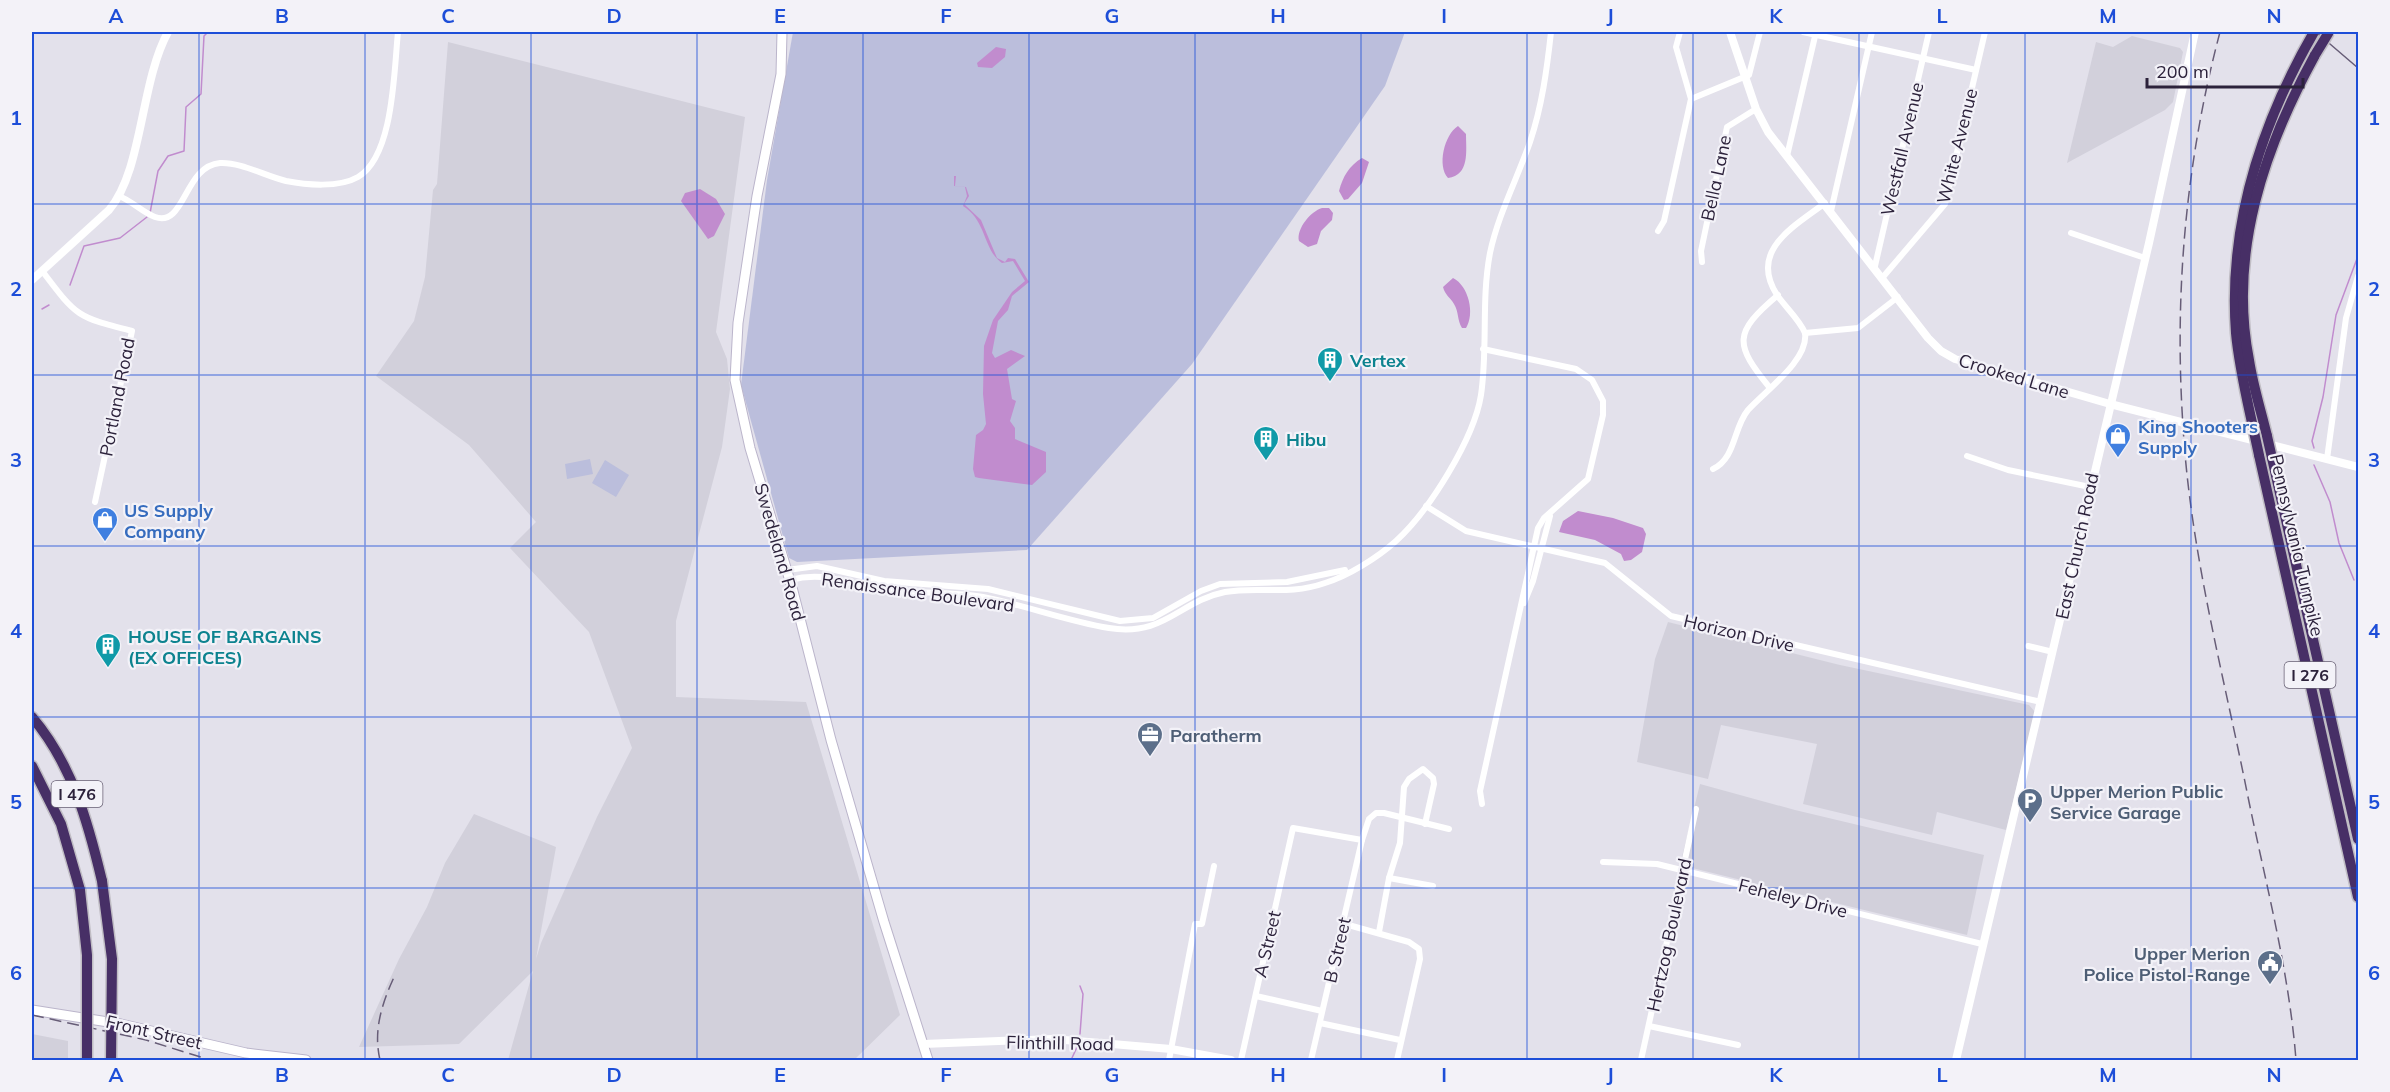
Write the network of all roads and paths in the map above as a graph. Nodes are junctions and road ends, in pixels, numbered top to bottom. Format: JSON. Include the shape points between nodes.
{"nodes":[{"id":1,"x":398,"y":32,"type":"edge"},
{"id":2,"x":782,"y":32,"type":"edge"},
{"id":3,"x":1551,"y":32,"type":"edge"},
{"id":4,"x":1680,"y":32,"type":"edge"},
{"id":5,"x":1730,"y":32,"type":"edge"},
{"id":6,"x":1760,"y":32,"type":"edge"},
{"id":7,"x":1803,"y":32,"type":"edge"},
{"id":8,"x":1872,"y":32,"type":"edge"},
{"id":9,"x":1929,"y":32,"type":"edge"},
{"id":10,"x":1985,"y":32,"type":"edge"},
{"id":11,"x":2195,"y":32,"type":"edge"},
{"id":12,"x":2314,"y":32,"type":"edge"},
{"id":13,"x":2329,"y":32,"type":"edge"},
{"id":14,"x":166,"y":33,"type":"edge"},
{"id":15,"x":1816,"y":33,"type":"edge"},
{"id":16,"x":1869,"y":46,"type":"junction"},
{"id":17,"x":1923,"y":58,"type":"junction"},
{"id":18,"x":1976,"y":70,"type":"junction"},
{"id":19,"x":1745,"y":79,"type":"junction"},
{"id":20,"x":1691,"y":99,"type":"junction"},
{"id":21,"x":1756,"y":109,"type":"junction"},
{"id":22,"x":1787,"y":156,"type":"junction"},
{"id":23,"x":120,"y":196,"type":"junction"},
{"id":24,"x":1825,"y":203,"type":"junction"},
{"id":25,"x":1831,"y":211,"type":"junction"},
{"id":26,"x":1658,"y":231,"type":"dead end"},
{"id":27,"x":2071,"y":233,"type":"dead end"},
{"id":28,"x":2145,"y":258,"type":"junction"},
{"id":29,"x":1702,"y":262,"type":"dead end"},
{"id":30,"x":1875,"y":266,"type":"junction"},
{"id":31,"x":42,"y":272,"type":"junction"},
{"id":32,"x":2358,"y":276,"type":"edge"},
{"id":33,"x":1883,"y":277,"type":"junction"},
{"id":34,"x":32,"y":280,"type":"edge"},
{"id":35,"x":1778,"y":296,"type":"junction"},
{"id":36,"x":1898,"y":297,"type":"junction"},
{"id":37,"x":1805,"y":333,"type":"junction"},
{"id":38,"x":1483,"y":349,"type":"junction"},
{"id":39,"x":1770,"y":388,"type":"junction"},
{"id":40,"x":2110,"y":404,"type":"junction"},
{"id":41,"x":1967,"y":456,"type":"dead end"},
{"id":42,"x":2327,"y":459,"type":"junction"},
{"id":43,"x":2358,"y":467,"type":"edge"},
{"id":44,"x":1713,"y":469,"type":"dead end"},
{"id":45,"x":2090,"y":487,"type":"junction"},
{"id":46,"x":95,"y":502,"type":"dead end"},
{"id":47,"x":1426,"y":506,"type":"junction"},
{"id":48,"x":1551,"y":512,"type":"junction"},
{"id":49,"x":1533,"y":547,"type":"junction"},
{"id":50,"x":1542,"y":549,"type":"junction"},
{"id":51,"x":1355,"y":568,"type":"junction"},
{"id":52,"x":787,"y":570,"type":"junction"},
{"id":53,"x":790,"y":580,"type":"junction"},
{"id":54,"x":1519,"y":614,"type":"junction"},
{"id":55,"x":2028,"y":646,"type":"dead end"},
{"id":56,"x":2054,"y":652,"type":"junction"},
{"id":57,"x":2041,"y":702,"type":"junction"},
{"id":58,"x":32,"y":717,"type":"edge"},
{"id":59,"x":32,"y":766,"type":"edge"},
{"id":60,"x":1482,"y":804,"type":"dead end"},
{"id":61,"x":1696,"y":809,"type":"dead end"},
{"id":62,"x":1401,"y":817,"type":"junction"},
{"id":63,"x":1425,"y":824,"type":"junction"},
{"id":64,"x":1449,"y":829,"type":"dead end"},
{"id":65,"x":2358,"y":839,"type":"edge"},
{"id":66,"x":1362,"y":840,"type":"junction"},
{"id":67,"x":1603,"y":862,"type":"dead end"},
{"id":68,"x":1214,"y":866,"type":"dead end"},
{"id":69,"x":1683,"y":871,"type":"junction"},
{"id":70,"x":1389,"y":878,"type":"junction"},
{"id":71,"x":1432,"y":886,"type":"dead end"},
{"id":72,"x":2358,"y":897,"type":"edge"},
{"id":73,"x":1352,"y":926,"type":"dead end"},
{"id":74,"x":1379,"y":932,"type":"junction"},
{"id":75,"x":1982,"y":944,"type":"junction"},
{"id":76,"x":1256,"y":996,"type":"junction"},
{"id":77,"x":32,"y":1010,"type":"edge"},
{"id":78,"x":1322,"y":1011,"type":"junction"},
{"id":79,"x":1320,"y":1023,"type":"junction"},
{"id":80,"x":1649,"y":1026,"type":"junction"},
{"id":81,"x":1400,"y":1040,"type":"junction"},
{"id":82,"x":923,"y":1044,"type":"junction"},
{"id":83,"x":1738,"y":1045,"type":"dead end"},
{"id":84,"x":1172,"y":1049,"type":"junction"},
{"id":85,"x":87,"y":1060,"type":"edge"},
{"id":86,"x":111,"y":1060,"type":"edge"},
{"id":87,"x":306,"y":1060,"type":"edge"},
{"id":88,"x":928,"y":1060,"type":"edge"},
{"id":89,"x":1168,"y":1060,"type":"edge"},
{"id":90,"x":1231,"y":1060,"type":"edge"},
{"id":91,"x":1241,"y":1060,"type":"edge"},
{"id":92,"x":1311,"y":1060,"type":"edge"},
{"id":93,"x":1397,"y":1060,"type":"edge"},
{"id":94,"x":1641,"y":1060,"type":"edge"},
{"id":95,"x":1956,"y":1060,"type":"edge"}],
"edges":[{"from":1,"to":23,"type":"street","via":[[390,115],[374,160],[357,177],[313,185],[221,163],[197,174],[169,216],[154,216]]},
{"from":2,"to":52,"type":"main road","name":"Swedeland Road","via":[[781,74],[754,218],[734,367],[750,448]]},
{"from":3,"to":38,"type":"street","name":"Renaissance Boulevard","via":[[1538,116],[1490,251]]},
{"from":4,"to":20,"type":"street","via":[[1676,47]]},
{"from":5,"to":19,"type":"street","name":"Crooked Lane"},
{"from":6,"to":19,"type":"street","via":[[1750,75]]},
{"from":7,"to":15,"type":"street"},
{"from":8,"to":16,"type":"street"},
{"from":9,"to":17,"type":"street","name":"Westfall Avenue"},
{"from":10,"to":18,"type":"street","name":"White Avenue"},
{"from":11,"to":28,"type":"street","name":"East Church Road"},
{"from":12,"to":72,"type":"highway","name":"Pennsylvania Turnpike","number":"I 276","bridge":true,"via":[[2279,99],[2247,192],[2238,243],[2236,334],[2254,432]]},
{"from":13,"to":65,"type":"highway","name":"Pennsylvania Turnpike","number":"I 276","bridge":true,"via":[[2291,98],[2272,142],[2252,213],[2243,287],[2248,359]]},
{"from":14,"to":23,"type":"street"},
{"from":15,"to":16,"type":"street"},
{"from":15,"to":22,"type":"street"},
{"from":16,"to":17,"type":"street"},
{"from":16,"to":25,"type":"street"},
{"from":17,"to":18,"type":"street"},
{"from":17,"to":30,"type":"street","name":"Westfall Avenue"},
{"from":18,"to":33,"type":"street","name":"White Avenue","via":[[1943,208]]},
{"from":19,"to":20,"type":"street"},
{"from":19,"to":21,"type":"street","name":"Crooked Lane"},
{"from":20,"to":26,"type":"street","via":[[1664,221]]},
{"from":21,"to":22,"type":"street","name":"Crooked Lane"},
{"from":21,"to":29,"type":"street","name":"Bella Lane","via":[[1728,127],[1701,251]]},
{"from":22,"to":24,"type":"street","name":"Crooked Lane"},
{"from":23,"to":31,"type":"street","via":[[110,210]]},
{"from":24,"to":25,"type":"street","name":"Crooked Lane"},
{"from":24,"to":35,"type":"street","via":[[1784,233],[1774,247],[1769,271]]},
{"from":25,"to":30,"type":"street","name":"Crooked Lane"},
{"from":27,"to":28,"type":"street"},
{"from":28,"to":40,"type":"street","name":"East Church Road"},
{"from":30,"to":33,"type":"street","name":"Crooked Lane"},
{"from":31,"to":34,"type":"street"},
{"from":31,"to":46,"type":"street","name":"Portland Road","via":[[82,316],[132,331]]},
{"from":32,"to":42,"type":"street","via":[[2346,318]]},
{"from":33,"to":36,"type":"street","name":"Crooked Lane"},
{"from":35,"to":37,"type":"street"},
{"from":35,"to":39,"type":"street","via":[[1751,318],[1743,342],[1750,363]]},
{"from":36,"to":37,"type":"street","via":[[1858,328]]},
{"from":36,"to":40,"type":"street","name":"Crooked Lane","via":[[1928,338],[1948,355]]},
{"from":37,"to":39,"type":"street","via":[[1806,344],[1799,357]]},
{"from":38,"to":47,"type":"street","name":"Renaissance Boulevard","via":[[1482,392],[1475,421]]},
{"from":38,"to":48,"type":"street","via":[[1576,369],[1592,380],[1600,392],[1603,415],[1589,476]]},
{"from":39,"to":44,"type":"street","via":[[1744,416],[1727,457]]},
{"from":40,"to":42,"type":"street","name":"Crooked Lane"},
{"from":40,"to":45,"type":"street","name":"East Church Road"},
{"from":41,"to":45,"type":"street","via":[[2008,470]]},
{"from":42,"to":43,"type":"street","name":"Crooked Lane"},
{"from":45,"to":56,"type":"street","name":"East Church Road"},
{"from":47,"to":49,"type":"street","name":"Horizon Drive","via":[[1466,531]]},
{"from":47,"to":51,"type":"street","name":"Renaissance Boulevard","via":[[1396,541]]},
{"from":48,"to":49,"type":"street","via":[[1540,524]]},
{"from":48,"to":50,"type":"street"},
{"from":49,"to":50,"type":"street","name":"Horizon Drive"},
{"from":49,"to":54,"type":"street"},
{"from":50,"to":54,"type":"street"},
{"from":50,"to":57,"type":"street","name":"Horizon Drive","via":[[1605,563],[1671,616]]},
{"from":51,"to":52,"type":"street","name":"Renaissance Boulevard","via":[[1287,582],[1220,584],[1153,618],[1129,621],[988,589],[884,581],[818,566]]},
{"from":51,"to":53,"type":"street","name":"Renaissance Boulevard","via":[[1328,582],[1299,590],[1218,594],[1160,624],[1129,630],[1097,626],[986,598],[883,590],[820,576]]},
{"from":52,"to":53,"type":"main road","name":"Swedeland Road"},
{"from":53,"to":82,"type":"main road","name":"Swedeland Road","via":[[831,740]]},
{"from":54,"to":60,"type":"street","via":[[1481,786]]},
{"from":55,"to":56,"type":"street"},
{"from":56,"to":57,"type":"street","name":"East Church Road"},
{"from":57,"to":75,"type":"street","name":"East Church Road"},
{"from":58,"to":86,"type":"highway","number":"I 476","bridge":true,"via":[[52,745],[81,802],[102,881],[112,959]]},
{"from":59,"to":85,"type":"highway","number":"I 476","bridge":true,"via":[[61,824],[80,890],[87,955]]},
{"from":61,"to":69,"type":"street","name":"Hertzog Boulevard"},
{"from":62,"to":63,"type":"street"},
{"from":62,"to":63,"type":"street","via":[[1404,787],[1409,778],[1423,769],[1434,784]]},
{"from":62,"to":66,"type":"street","name":"B Street","via":[[1376,813]]},
{"from":62,"to":70,"type":"street","via":[[1400,843]]},
{"from":63,"to":64,"type":"street"},
{"from":66,"to":76,"type":"street","name":"A Street","via":[[1293,828]]},
{"from":66,"to":78,"type":"street","name":"B Street"},
{"from":67,"to":69,"type":"street","name":"Feheley Drive","via":[[1644,862]]},
{"from":68,"to":84,"type":"street","via":[[1202,924],[1195,924]]},
{"from":69,"to":75,"type":"street","name":"Feheley Drive"},
{"from":69,"to":80,"type":"street","name":"Hertzog Boulevard"},
{"from":70,"to":71,"type":"street"},
{"from":70,"to":74,"type":"street"},
{"from":73,"to":74,"type":"street"},
{"from":74,"to":81,"type":"street","via":[[1419,949],[1420,959]]},
{"from":75,"to":95,"type":"street","name":"East Church Road"},
{"from":76,"to":78,"type":"street"},
{"from":76,"to":91,"type":"street","name":"A Street"},
{"from":77,"to":87,"type":"main road","name":"Front Street"},
{"from":78,"to":79,"type":"street","name":"B Street"},
{"from":79,"to":81,"type":"street"},
{"from":79,"to":92,"type":"street","name":"B Street"},
{"from":80,"to":83,"type":"street"},
{"from":80,"to":94,"type":"street","name":"Hertzog Boulevard"},
{"from":81,"to":93,"type":"street"},
{"from":82,"to":84,"type":"street","name":"Flinthill Road","via":[[1053,1039]]},
{"from":82,"to":88,"type":"main road","name":"Swedeland Road"},
{"from":84,"to":89,"type":"street"},
{"from":84,"to":90,"type":"street","name":"Flinthill Road"}]}
